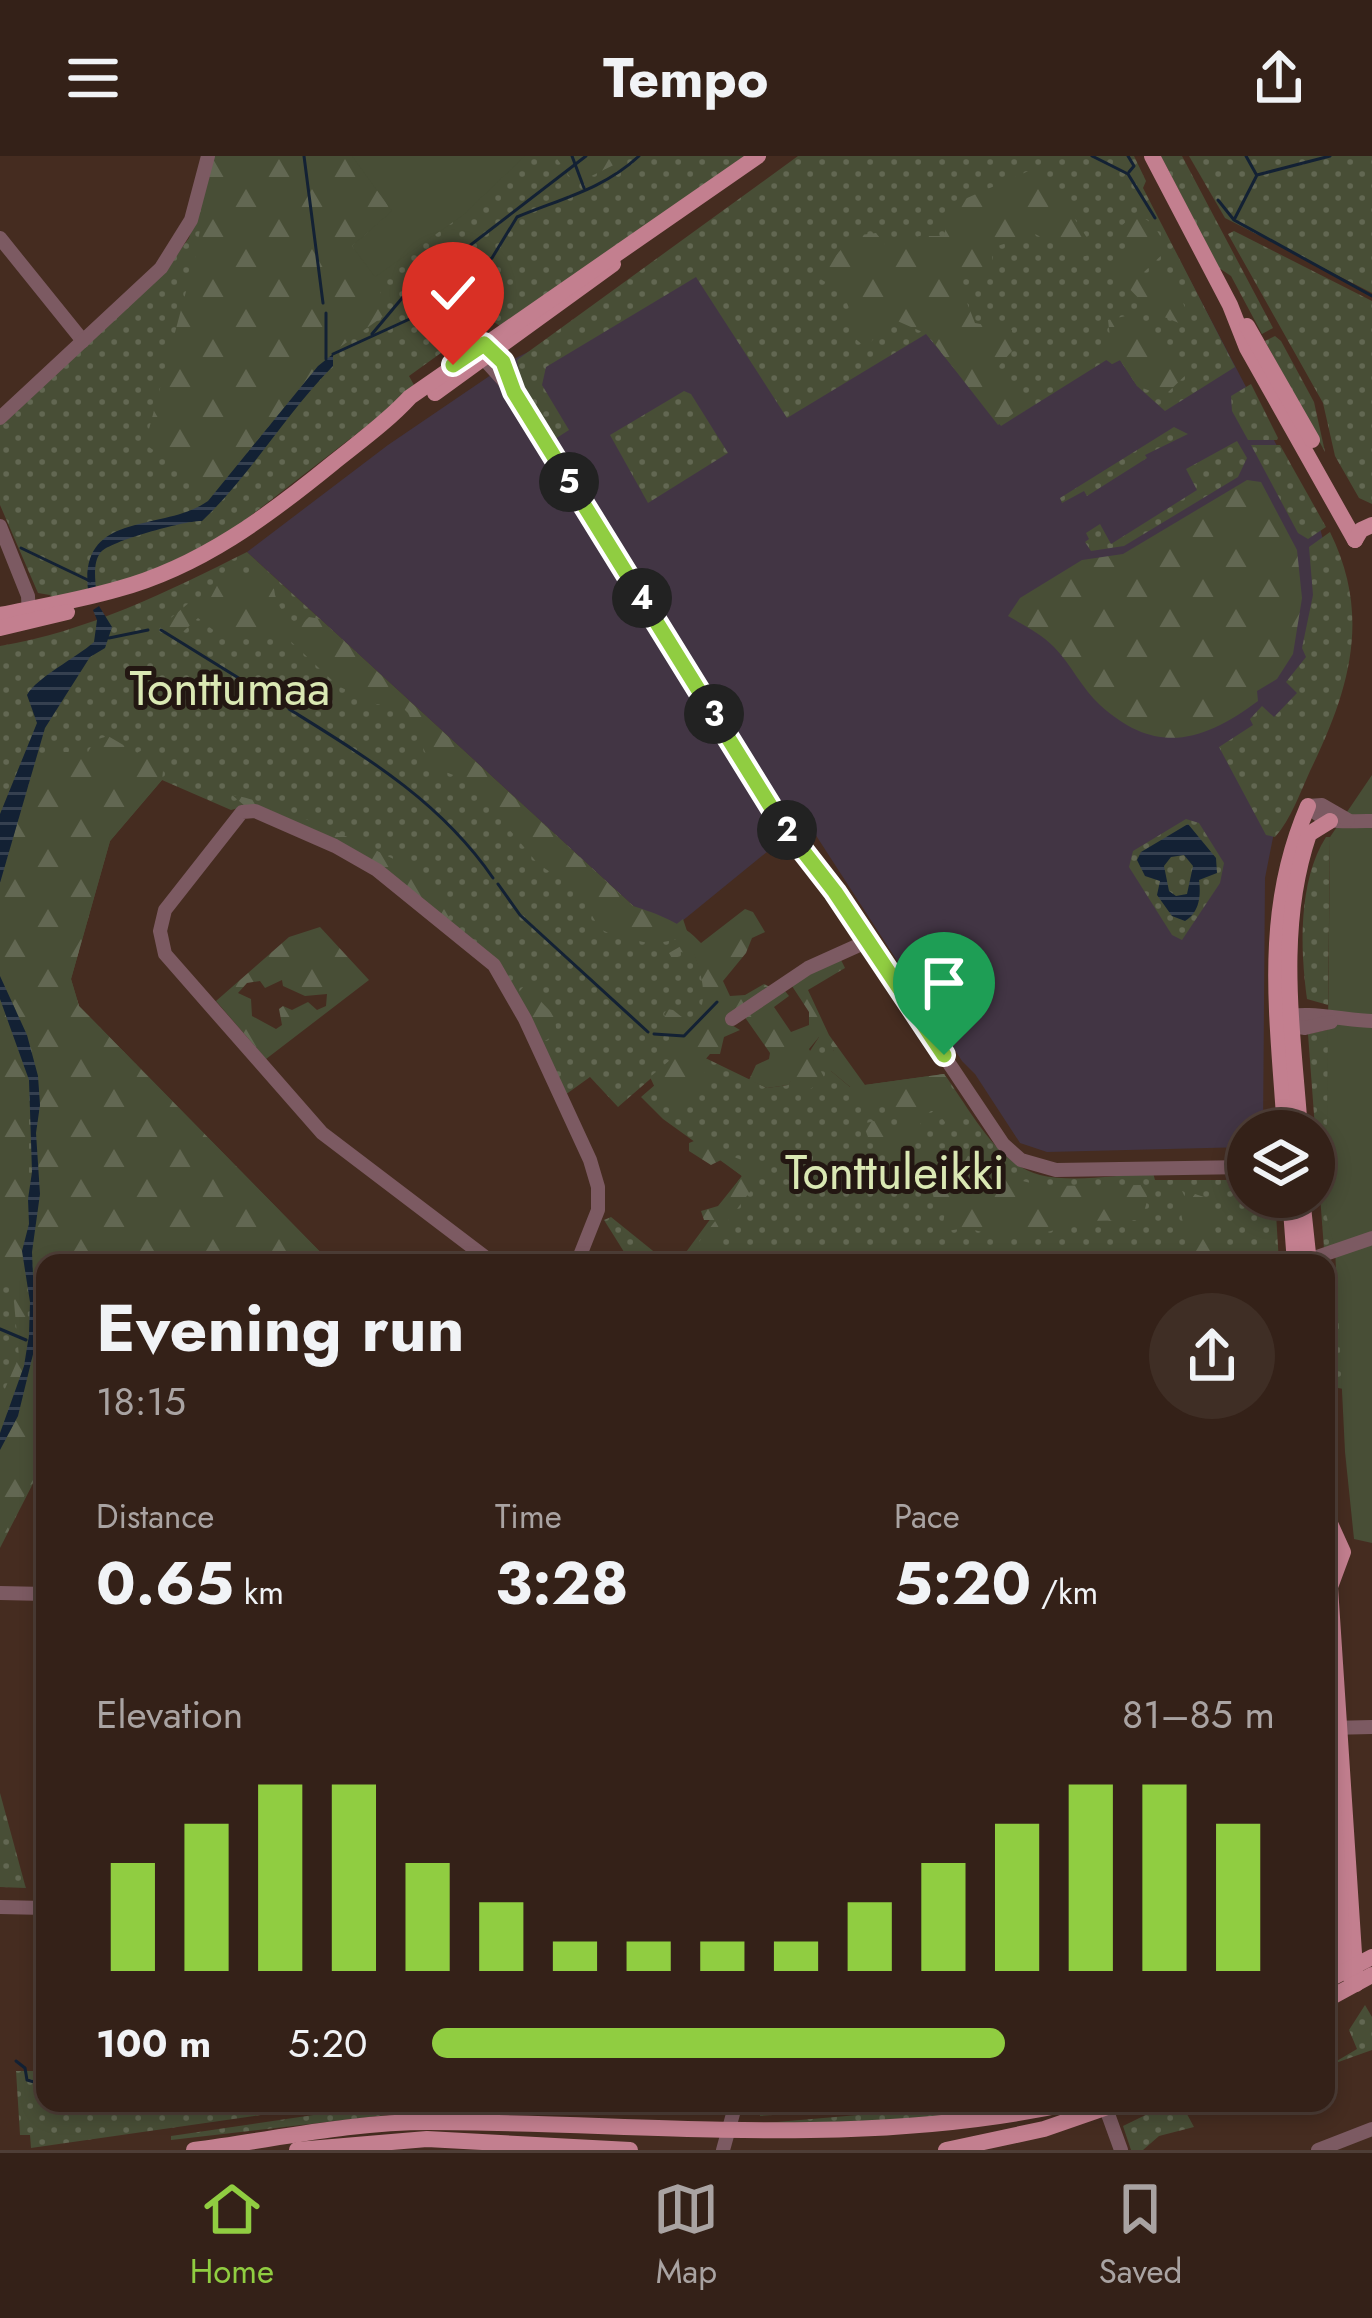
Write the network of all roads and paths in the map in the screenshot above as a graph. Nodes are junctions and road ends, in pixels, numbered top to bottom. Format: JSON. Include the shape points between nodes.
{"nodes":[{"id":1,"x":208,"y":156,"type":"edge"},
{"id":2,"x":758,"y":156,"type":"edge"},
{"id":3,"x":1152,"y":156,"type":"edge"},
{"id":4,"x":0,"y":238,"type":"edge"},
{"id":5,"x":83,"y":341,"type":"junction"},
{"id":6,"x":488,"y":352,"type":"junction"},
{"id":7,"x":0,"y":418,"type":"edge"},
{"id":8,"x":0,"y":526,"type":"edge"},
{"id":9,"x":1365,"y":535,"type":"edge"},
{"id":10,"x":26,"y":614,"type":"junction"},
{"id":11,"x":0,"y":615,"type":"edge"},
{"id":12,"x":0,"y":628,"type":"edge"},
{"id":13,"x":1308,"y":806,"type":"joint"},
{"id":14,"x":1372,"y":820,"type":"edge"},
{"id":15,"x":1339,"y":821,"type":"junction"},
{"id":16,"x":868,"y":941,"type":"junction"},
{"id":17,"x":732,"y":1019,"type":"dead end"},
{"id":18,"x":1288,"y":1021,"type":"junction"},
{"id":19,"x":1372,"y":1022,"type":"edge"},
{"id":20,"x":1286,"y":1110,"type":"edge"},
{"id":21,"x":1298,"y":1110,"type":"edge"},
{"id":22,"x":1227,"y":1167,"type":"edge"},
{"id":23,"x":1295,"y":1218,"type":"edge"},
{"id":24,"x":1303,"y":1218,"type":"edge"},
{"id":25,"x":1372,"y":1238,"type":"edge"},
{"id":26,"x":481,"y":1254,"type":"edge"},
{"id":27,"x":581,"y":1254,"type":"edge"},
{"id":28,"x":1302,"y":1254,"type":"edge"},
{"id":29,"x":1304,"y":1254,"type":"edge"},
{"id":30,"x":1327,"y":1254,"type":"edge"},
{"id":31,"x":0,"y":1593,"type":"edge"},
{"id":32,"x":36,"y":1594,"type":"edge"},
{"id":33,"x":1372,"y":1727,"type":"edge"},
{"id":34,"x":1335,"y":1728,"type":"edge"},
{"id":35,"x":1335,"y":1737,"type":"edge"},
{"id":36,"x":0,"y":1907,"type":"edge"},
{"id":37,"x":36,"y":1908,"type":"edge"},
{"id":38,"x":1361,"y":1970,"type":"edge"},
{"id":39,"x":1335,"y":1992,"type":"edge"},
{"id":40,"x":734,"y":2112,"type":"edge"},
{"id":41,"x":1040,"y":2112,"type":"edge"},
{"id":42,"x":1091,"y":2112,"type":"edge"},
{"id":43,"x":1112,"y":2112,"type":"edge"},
{"id":44,"x":427,"y":2121,"type":"edge"},
{"id":45,"x":1372,"y":2129,"type":"edge"},
{"id":46,"x":728,"y":2147,"type":"edge"},
{"id":47,"x":1326,"y":2149,"type":"edge"},
{"id":48,"x":195,"y":2150,"type":"edge"},
{"id":49,"x":297,"y":2150,"type":"edge"},
{"id":50,"x":630,"y":2150,"type":"edge"},
{"id":51,"x":946,"y":2150,"type":"edge"},
{"id":52,"x":1120,"y":2150,"type":"edge"}],
"edges":[{"from":1,"to":5,"type":"street","via":[[184,237]]},
{"from":2,"to":6,"type":"main road","via":[[580,276]]},
{"from":3,"to":9,"type":"main road","via":[[1247,348]]},
{"from":4,"to":5,"type":"street"},
{"from":5,"to":7,"type":"street"},
{"from":6,"to":10,"type":"main road","via":[[206,554],[98,602]]},
{"from":6,"to":16,"type":"street","via":[[779,820]]},
{"from":8,"to":10,"type":"street"},
{"from":10,"to":11,"type":"main road"},
{"from":10,"to":12,"type":"main road"},
{"from":13,"to":15,"type":"street"},
{"from":13,"to":18,"type":"main road","via":[[1281,885],[1274,951]]},
{"from":14,"to":15,"type":"street"},
{"from":15,"to":18,"type":"main road","via":[[1309,833],[1289,910]]},
{"from":16,"to":17,"type":"street","via":[[808,968]]},
{"from":16,"to":22,"type":"street","via":[[994,1132],[1021,1160],[1056,1170]]},
{"from":18,"to":19,"type":"street"},
{"from":18,"to":20,"type":"main road"},
{"from":18,"to":21,"type":"main road"},
{"from":23,"to":28,"type":"main road"},
{"from":24,"to":29,"type":"main road"},
{"from":25,"to":30,"type":"street"},
{"from":26,"to":27,"type":"street","via":[[322,1132],[164,954],[160,931],[170,901],[239,814],[255,811],[376,870],[494,964],[590,1160],[598,1210]]},
{"from":31,"to":32,"type":"street"},
{"from":33,"to":34,"type":"street"},
{"from":35,"to":38,"type":"main road"},
{"from":36,"to":37,"type":"street"},
{"from":38,"to":39,"type":"main road"},
{"from":40,"to":46,"type":"street"},
{"from":41,"to":46,"type":"main road","via":[[935,2135]]},
{"from":42,"to":51,"type":"main road"},
{"from":43,"to":52,"type":"street"},
{"from":44,"to":46,"type":"main road"},
{"from":44,"to":48,"type":"main road"},
{"from":44,"to":49,"type":"main road","via":[[374,2140]]},
{"from":44,"to":50,"type":"main road"},
{"from":45,"to":47,"type":"street"}]}
